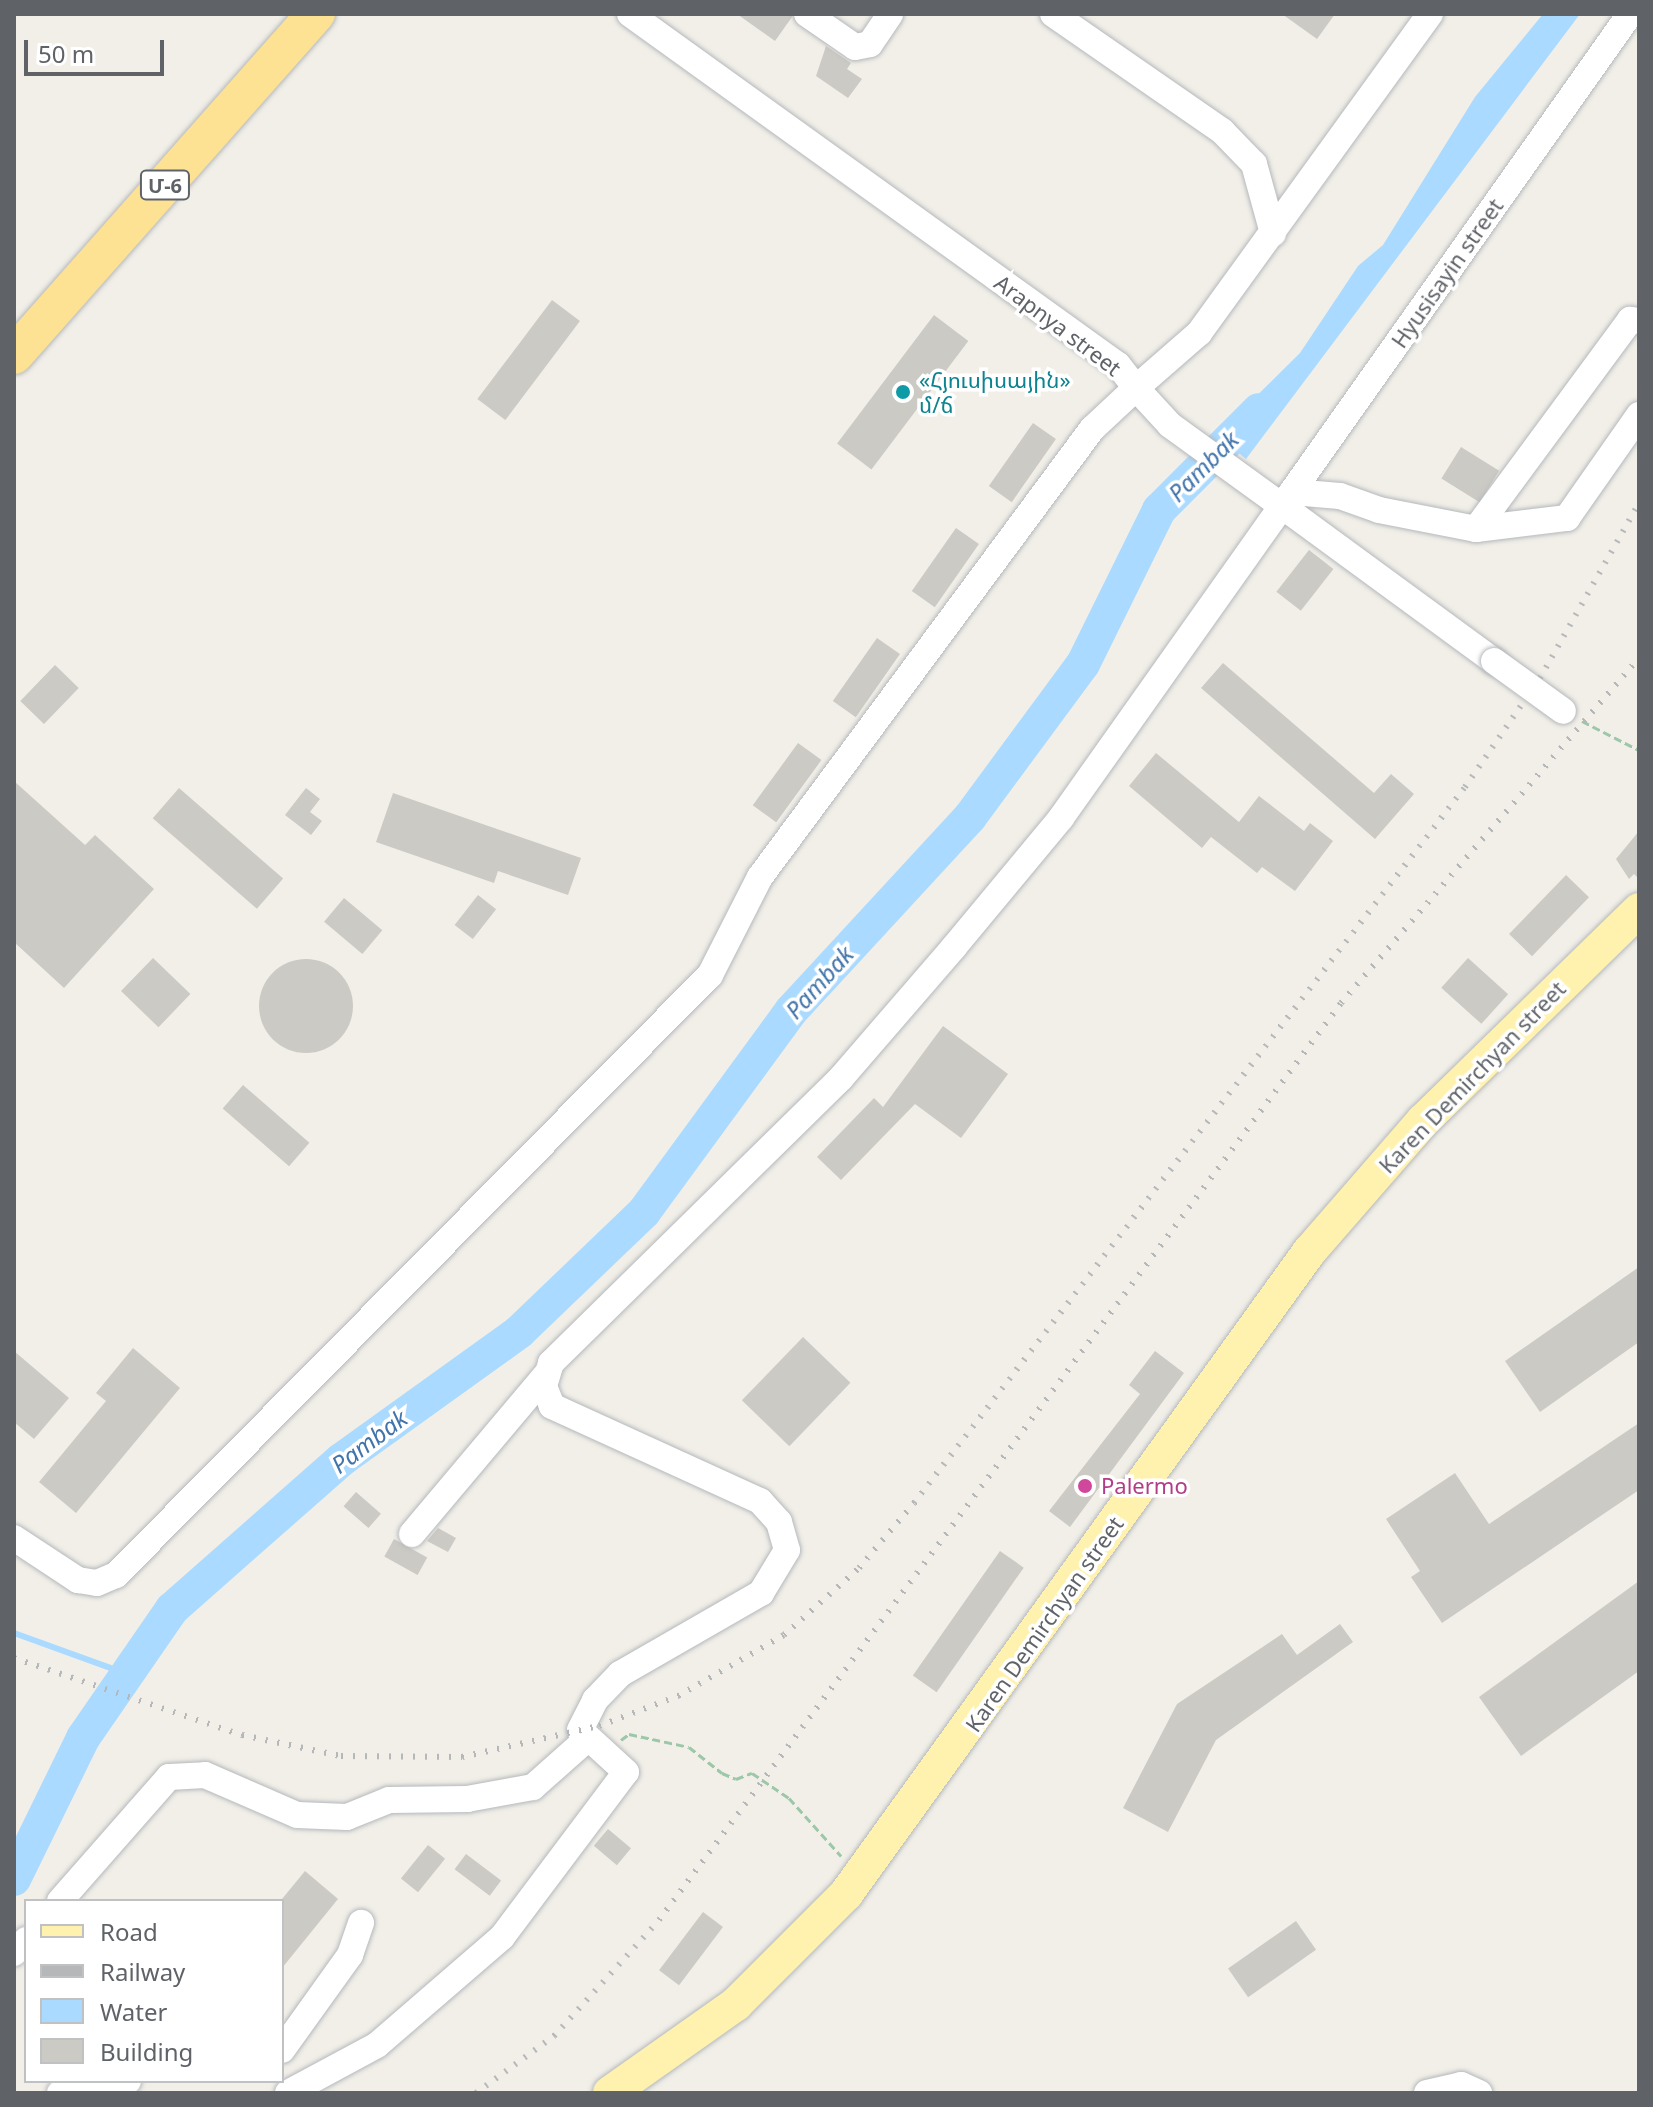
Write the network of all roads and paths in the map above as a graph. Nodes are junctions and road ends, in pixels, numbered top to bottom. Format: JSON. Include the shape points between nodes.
{"nodes":[{"id":1,"x":316,"y":14,"type":"edge"},
{"id":2,"x":630,"y":14,"type":"edge"},
{"id":3,"x":807,"y":14,"type":"edge"},
{"id":4,"x":890,"y":14,"type":"edge"},
{"id":5,"x":1053,"y":14,"type":"edge"},
{"id":6,"x":1430,"y":14,"type":"edge"},
{"id":7,"x":1630,"y":14,"type":"edge"},
{"id":8,"x":1273,"y":233,"type":"junction"},
{"id":9,"x":1639,"y":321,"type":"edge"},
{"id":10,"x":14,"y":355,"type":"edge"},
{"id":11,"x":1136,"y":388,"type":"junction"},
{"id":12,"x":1639,"y":415,"type":"edge"},
{"id":13,"x":1287,"y":499,"type":"junction"},
{"id":14,"x":1476,"y":529,"type":"junction"},
{"id":15,"x":1563,"y":711,"type":"joint"},
{"id":16,"x":1639,"y":750,"type":"edge"},
{"id":17,"x":1639,"y":910,"type":"edge"},
{"id":18,"x":545,"y":1376,"type":"junction"},
{"id":19,"x":412,"y":1534,"type":"dead end"},
{"id":20,"x":14,"y":1538,"type":"edge"},
{"id":21,"x":596,"y":1746,"type":"junction"},
{"id":22,"x":862,"y":1874,"type":"junction"},
{"id":23,"x":62,"y":1899,"type":"edge"},
{"id":24,"x":361,"y":1923,"type":"dead end"},
{"id":25,"x":284,"y":2047,"type":"edge"},
{"id":26,"x":117,"y":2083,"type":"edge"},
{"id":27,"x":60,"y":2093,"type":"edge"},
{"id":28,"x":288,"y":2093,"type":"edge"},
{"id":29,"x":610,"y":2093,"type":"edge"},
{"id":30,"x":1427,"y":2093,"type":"edge"},
{"id":31,"x":1479,"y":2093,"type":"edge"}],
"edges":[{"from":1,"to":10,"type":"highway","number":"Մ-6"},
{"from":2,"to":11,"type":"street","name":"Arapnya street","via":[[1118,365]]},
{"from":3,"to":4,"type":"street","via":[[855,47],[870,44]]},
{"from":5,"to":8,"type":"street","via":[[1222,131],[1254,164]]},
{"from":6,"to":8,"type":"street","name":"Arapnya street"},
{"from":7,"to":13,"type":"street","name":"Hyusisayin street"},
{"from":8,"to":11,"type":"street","name":"Arapnya street","via":[[1199,333]]},
{"from":9,"to":14,"type":"street","via":[[1630,320]]},
{"from":11,"to":13,"type":"street","via":[[1170,425],[1256,489]]},
{"from":11,"to":20,"type":"street","via":[[1092,429],[760,877],[710,975],[116,1575],[97,1583],[78,1580]]},
{"from":12,"to":14,"type":"street","via":[[1567,518]]},
{"from":13,"to":14,"type":"street","via":[[1340,496],[1379,510]]},
{"from":13,"to":15,"type":"street","bridge":true},
{"from":13,"to":18,"type":"street","name":"Hyusisayin street","via":[[1061,818],[954,947],[841,1078],[567,1345]]},
{"from":15,"to":16,"type":"path"},
{"from":17,"to":22,"type":"main road","name":"Karen Demirchyan street","via":[[1423,1121],[1309,1252]]},
{"from":18,"to":19,"type":"street","name":"Hyusisayin street"},
{"from":18,"to":21,"type":"street","via":[[546,1398],[562,1413],[760,1501],[787,1537],[780,1567],[761,1593],[607,1685],[580,1730]]},
{"from":21,"to":22,"type":"path","via":[[629,1734],[689,1747],[736,1779],[752,1773],[789,1798],[816,1834]]},
{"from":21,"to":23,"type":"street","via":[[533,1787],[467,1799],[389,1800],[347,1817],[297,1815],[205,1775],[169,1777]]},
{"from":21,"to":28,"type":"street","via":[[626,1772],[620,1785],[502,1937],[377,2045]]},
{"from":22,"to":29,"type":"main road","name":"Karen Demirchyan street","via":[[796,1949],[736,2004]]},
{"from":24,"to":25,"type":"street","via":[[350,1955]]},
{"from":26,"to":27,"type":"street"},
{"from":30,"to":31,"type":"street","via":[[1461,2085]]}]}
